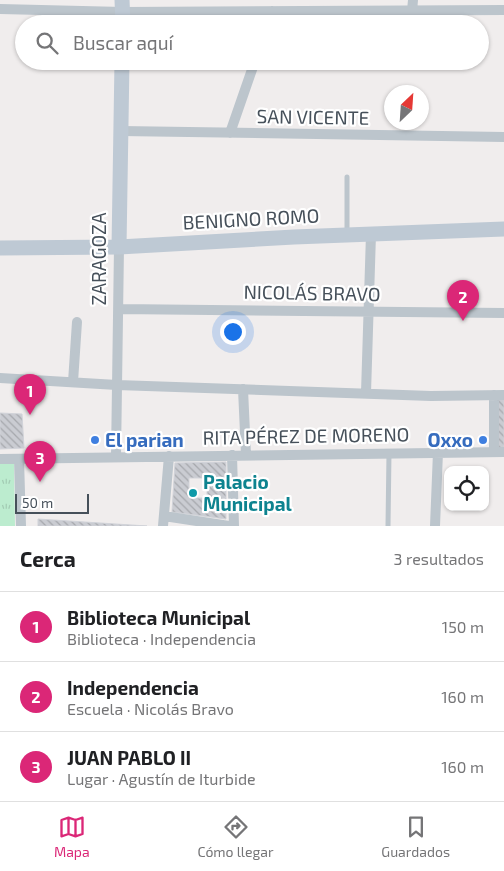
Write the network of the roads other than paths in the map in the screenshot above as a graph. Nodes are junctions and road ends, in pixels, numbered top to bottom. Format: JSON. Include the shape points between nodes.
{"nodes":[{"id":1,"x":413,"y":5,"type":"edge"},
{"id":2,"x":0,"y":9,"type":"edge"},
{"id":3,"x":504,"y":10,"type":"edge"},
{"id":4,"x":272,"y":11,"type":"junction"},
{"id":5,"x":123,"y":12,"type":"edge"},
{"id":6,"x":271,"y":15,"type":"edge"},
{"id":7,"x":122,"y":70,"type":"edge"},
{"id":8,"x":252,"y":70,"type":"edge"},
{"id":9,"x":121,"y":132,"type":"junction"},
{"id":10,"x":230,"y":133,"type":"junction"},
{"id":11,"x":504,"y":137,"type":"edge"},
{"id":12,"x":346,"y":177,"type":"dead end"},
{"id":13,"x":504,"y":229,"type":"edge"},
{"id":14,"x":347,"y":234,"type":"junction"},
{"id":15,"x":372,"y":234,"type":"junction"},
{"id":16,"x":119,"y":247,"type":"junction"},
{"id":17,"x":0,"y":248,"type":"edge"},
{"id":18,"x":119,"y":309,"type":"junction"},
{"id":19,"x":369,"y":311,"type":"junction"},
{"id":20,"x":504,"y":313,"type":"edge"},
{"id":21,"x":77,"y":322,"type":"dead end"},
{"id":22,"x":0,"y":378,"type":"edge"},
{"id":23,"x":73,"y":382,"type":"junction"},
{"id":24,"x":117,"y":385,"type":"junction"},
{"id":25,"x":243,"y":389,"type":"junction"},
{"id":26,"x":366,"y":394,"type":"junction"},
{"id":27,"x":499,"y":395,"type":"edge"},
{"id":28,"x":389,"y":452,"type":"junction"},
{"id":29,"x":438,"y":452,"type":"junction"},
{"id":30,"x":499,"y":452,"type":"edge"},
{"id":31,"x":246,"y":454,"type":"junction"},
{"id":32,"x":232,"y":455,"type":"junction"},
{"id":33,"x":116,"y":456,"type":"junction"},
{"id":34,"x":169,"y":456,"type":"junction"},
{"id":35,"x":0,"y":459,"type":"edge"},
{"id":36,"x":19,"y":459,"type":"junction"},
{"id":37,"x":163,"y":521,"type":"edge"},
{"id":38,"x":20,"y":526,"type":"edge"},
{"id":39,"x":229,"y":526,"type":"edge"},
{"id":40,"x":234,"y":526,"type":"edge"},
{"id":41,"x":388,"y":526,"type":"edge"},
{"id":42,"x":435,"y":526,"type":"edge"}],
"edges":[{"from":1,"to":3,"type":"street"},
{"from":1,"to":4,"type":"street"},
{"from":2,"to":5,"type":"street"},
{"from":4,"to":5,"type":"street"},
{"from":4,"to":6,"type":"street"},
{"from":7,"to":9,"type":"street","name":"ZARAGOZA"},
{"from":8,"to":10,"type":"street"},
{"from":9,"to":10,"type":"street","name":"SAN VICENTE"},
{"from":9,"to":16,"type":"street","name":"ZARAGOZA"},
{"from":10,"to":11,"type":"street","name":"SAN VICENTE"},
{"from":12,"to":14,"type":"lane"},
{"from":13,"to":15,"type":"street","name":"BENIGNO ROMO"},
{"from":14,"to":15,"type":"street","name":"BENIGNO ROMO"},
{"from":14,"to":16,"type":"street","name":"BENIGNO ROMO"},
{"from":15,"to":19,"type":"street"},
{"from":16,"to":17,"type":"street","name":"BENIGNO ROMO"},
{"from":16,"to":18,"type":"street","name":"ZARAGOZA"},
{"from":18,"to":19,"type":"street","name":"NICOLÁS BRAVO"},
{"from":18,"to":24,"type":"street","name":"ZARAGOZA"},
{"from":19,"to":20,"type":"street","name":"NICOLÁS BRAVO"},
{"from":19,"to":26,"type":"street"},
{"from":21,"to":23,"type":"street"},
{"from":22,"to":23,"type":"street"},
{"from":23,"to":24,"type":"street"},
{"from":24,"to":25,"type":"street"},
{"from":24,"to":33,"type":"street","name":"ZARAGOZA"},
{"from":25,"to":26,"type":"street"},
{"from":25,"to":31,"type":"street"},
{"from":26,"to":27,"type":"street"},
{"from":27,"to":30,"type":"street"},
{"from":28,"to":29,"type":"street","name":"RITA PÉREZ DE MORENO"},
{"from":28,"to":31,"type":"street","name":"RITA PÉREZ DE MORENO"},
{"from":28,"to":41,"type":"lane"},
{"from":29,"to":30,"type":"street","name":"RITA PÉREZ DE MORENO"},
{"from":29,"to":42,"type":"street"},
{"from":31,"to":32,"type":"street","name":"RITA PÉREZ DE MORENO"},
{"from":32,"to":34,"type":"street","name":"RITA PÉREZ DE MORENO"},
{"from":32,"to":40,"type":"street"},
{"from":33,"to":34,"type":"street","name":"RITA PÉREZ DE MORENO"},
{"from":33,"to":36,"type":"street","name":"RITA PÉREZ DE MORENO"},
{"from":34,"to":37,"type":"street"},
{"from":35,"to":36,"type":"street","name":"RITA PÉREZ DE MORENO"},
{"from":36,"to":38,"type":"street"},
{"from":37,"to":39,"type":"street"}]}
